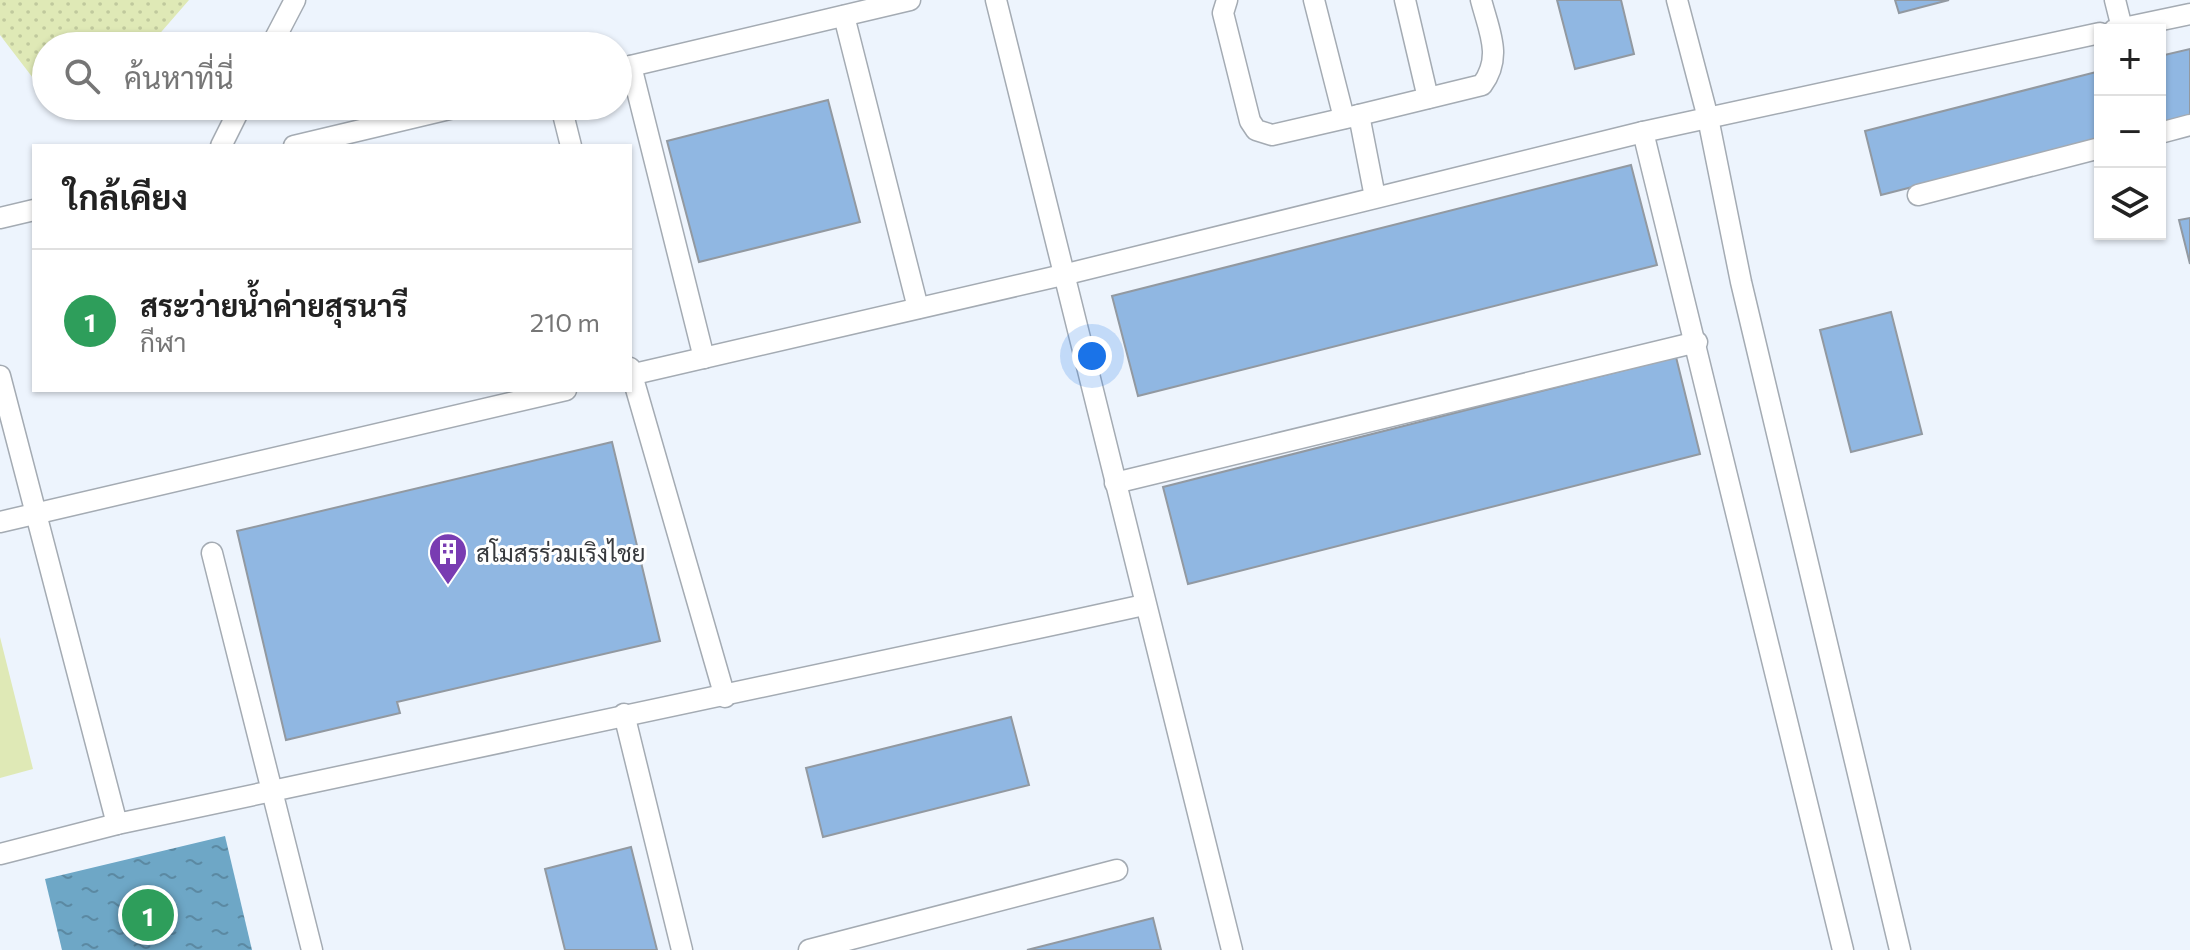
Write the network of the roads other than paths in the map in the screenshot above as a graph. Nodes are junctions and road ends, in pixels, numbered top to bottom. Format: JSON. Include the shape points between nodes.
{"nodes":[{"id":1,"x":295,"y":0,"type":"edge"},
{"id":2,"x":910,"y":0,"type":"edge"},
{"id":3,"x":996,"y":0,"type":"edge"},
{"id":4,"x":1227,"y":0,"type":"edge"},
{"id":5,"x":1314,"y":0,"type":"edge"},
{"id":6,"x":1405,"y":0,"type":"edge"},
{"id":7,"x":1481,"y":0,"type":"edge"},
{"id":8,"x":1677,"y":0,"type":"edge"},
{"id":9,"x":2115,"y":0,"type":"edge"},
{"id":10,"x":2190,"y":14,"type":"edge"},
{"id":11,"x":844,"y":16,"type":"junction"},
{"id":12,"x":2117,"y":24,"type":"edge"},
{"id":13,"x":2142,"y":24,"type":"edge"},
{"id":14,"x":278,"y":32,"type":"edge"},
{"id":15,"x":2094,"y":34,"type":"edge"},
{"id":16,"x":632,"y":66,"type":"edge"},
{"id":17,"x":632,"y":97,"type":"edge"},
{"id":18,"x":1428,"y":98,"type":"junction"},
{"id":19,"x":1351,"y":116,"type":"junction"},
{"id":20,"x":1708,"y":118,"type":"junction"},
{"id":21,"x":234,"y":120,"type":"edge"},
{"id":22,"x":403,"y":120,"type":"edge"},
{"id":23,"x":564,"y":120,"type":"edge"},
{"id":24,"x":2190,"y":125,"type":"edge"},
{"id":25,"x":2166,"y":131,"type":"edge"},
{"id":26,"x":1643,"y":132,"type":"junction"},
{"id":27,"x":222,"y":144,"type":"edge"},
{"id":28,"x":302,"y":144,"type":"edge"},
{"id":29,"x":570,"y":144,"type":"edge"},
{"id":30,"x":2094,"y":150,"type":"edge"},
{"id":31,"x":1918,"y":195,"type":"dead end"},
{"id":32,"x":1375,"y":197,"type":"junction"},
{"id":33,"x":32,"y":210,"type":"edge"},
{"id":34,"x":0,"y":218,"type":"edge"},
{"id":35,"x":1067,"y":274,"type":"junction"},
{"id":36,"x":918,"y":308,"type":"junction"},
{"id":37,"x":1697,"y":342,"type":"junction"},
{"id":38,"x":704,"y":358,"type":"junction"},
{"id":39,"x":632,"y":373,"type":"edge"},
{"id":40,"x":0,"y":376,"type":"edge"},
{"id":41,"x":632,"y":376,"type":"edge"},
{"id":42,"x":557,"y":392,"type":"edge"},
{"id":43,"x":1115,"y":483,"type":"junction"},
{"id":44,"x":35,"y":513,"type":"junction"},
{"id":45,"x":0,"y":522,"type":"edge"},
{"id":46,"x":212,"y":553,"type":"dead end"},
{"id":47,"x":1144,"y":605,"type":"junction"},
{"id":48,"x":725,"y":697,"type":"junction"},
{"id":49,"x":624,"y":714,"type":"junction"},
{"id":50,"x":272,"y":791,"type":"junction"},
{"id":51,"x":117,"y":824,"type":"junction"},
{"id":52,"x":0,"y":854,"type":"edge"},
{"id":53,"x":1117,"y":870,"type":"dead end"},
{"id":54,"x":312,"y":950,"type":"edge"},
{"id":55,"x":682,"y":950,"type":"edge"},
{"id":56,"x":809,"y":950,"type":"edge"},
{"id":57,"x":1232,"y":950,"type":"edge"},
{"id":58,"x":1843,"y":950,"type":"edge"},
{"id":59,"x":1900,"y":950,"type":"edge"}],
"edges":[{"from":1,"to":14,"type":"lane"},
{"from":2,"to":11,"type":"lane"},
{"from":3,"to":35,"type":"lane"},
{"from":4,"to":19,"type":"lane","via":[[1223,13],[1256,130],[1272,135]]},
{"from":5,"to":19,"type":"lane"},
{"from":6,"to":18,"type":"lane"},
{"from":7,"to":18,"type":"lane","via":[[1493,71],[1482,85]]},
{"from":8,"to":20,"type":"lane"},
{"from":9,"to":12,"type":"lane"},
{"from":10,"to":13,"type":"lane"},
{"from":11,"to":16,"type":"lane"},
{"from":11,"to":36,"type":"lane"},
{"from":15,"to":20,"type":"lane"},
{"from":17,"to":38,"type":"lane"},
{"from":18,"to":19,"type":"lane"},
{"from":19,"to":32,"type":"lane"},
{"from":20,"to":26,"type":"lane"},
{"from":20,"to":59,"type":"lane","via":[[1741,282]]},
{"from":21,"to":27,"type":"lane"},
{"from":22,"to":28,"type":"lane"},
{"from":23,"to":29,"type":"lane"},
{"from":24,"to":25,"type":"lane"},
{"from":26,"to":32,"type":"lane"},
{"from":26,"to":37,"type":"lane"},
{"from":30,"to":31,"type":"lane"},
{"from":32,"to":35,"type":"lane"},
{"from":33,"to":34,"type":"lane"},
{"from":35,"to":36,"type":"lane"},
{"from":35,"to":43,"type":"lane"},
{"from":36,"to":38,"type":"lane"},
{"from":37,"to":43,"type":"lane"},
{"from":37,"to":58,"type":"lane"},
{"from":38,"to":39,"type":"lane"},
{"from":40,"to":44,"type":"lane"},
{"from":41,"to":48,"type":"lane"},
{"from":42,"to":44,"type":"lane"},
{"from":43,"to":47,"type":"lane"},
{"from":44,"to":45,"type":"lane"},
{"from":44,"to":51,"type":"lane"},
{"from":46,"to":50,"type":"lane"},
{"from":47,"to":48,"type":"lane"},
{"from":47,"to":57,"type":"lane"},
{"from":48,"to":49,"type":"lane"},
{"from":49,"to":50,"type":"lane"},
{"from":49,"to":55,"type":"lane"},
{"from":50,"to":51,"type":"lane"},
{"from":50,"to":54,"type":"lane"},
{"from":51,"to":52,"type":"lane"},
{"from":53,"to":56,"type":"lane"}]}
